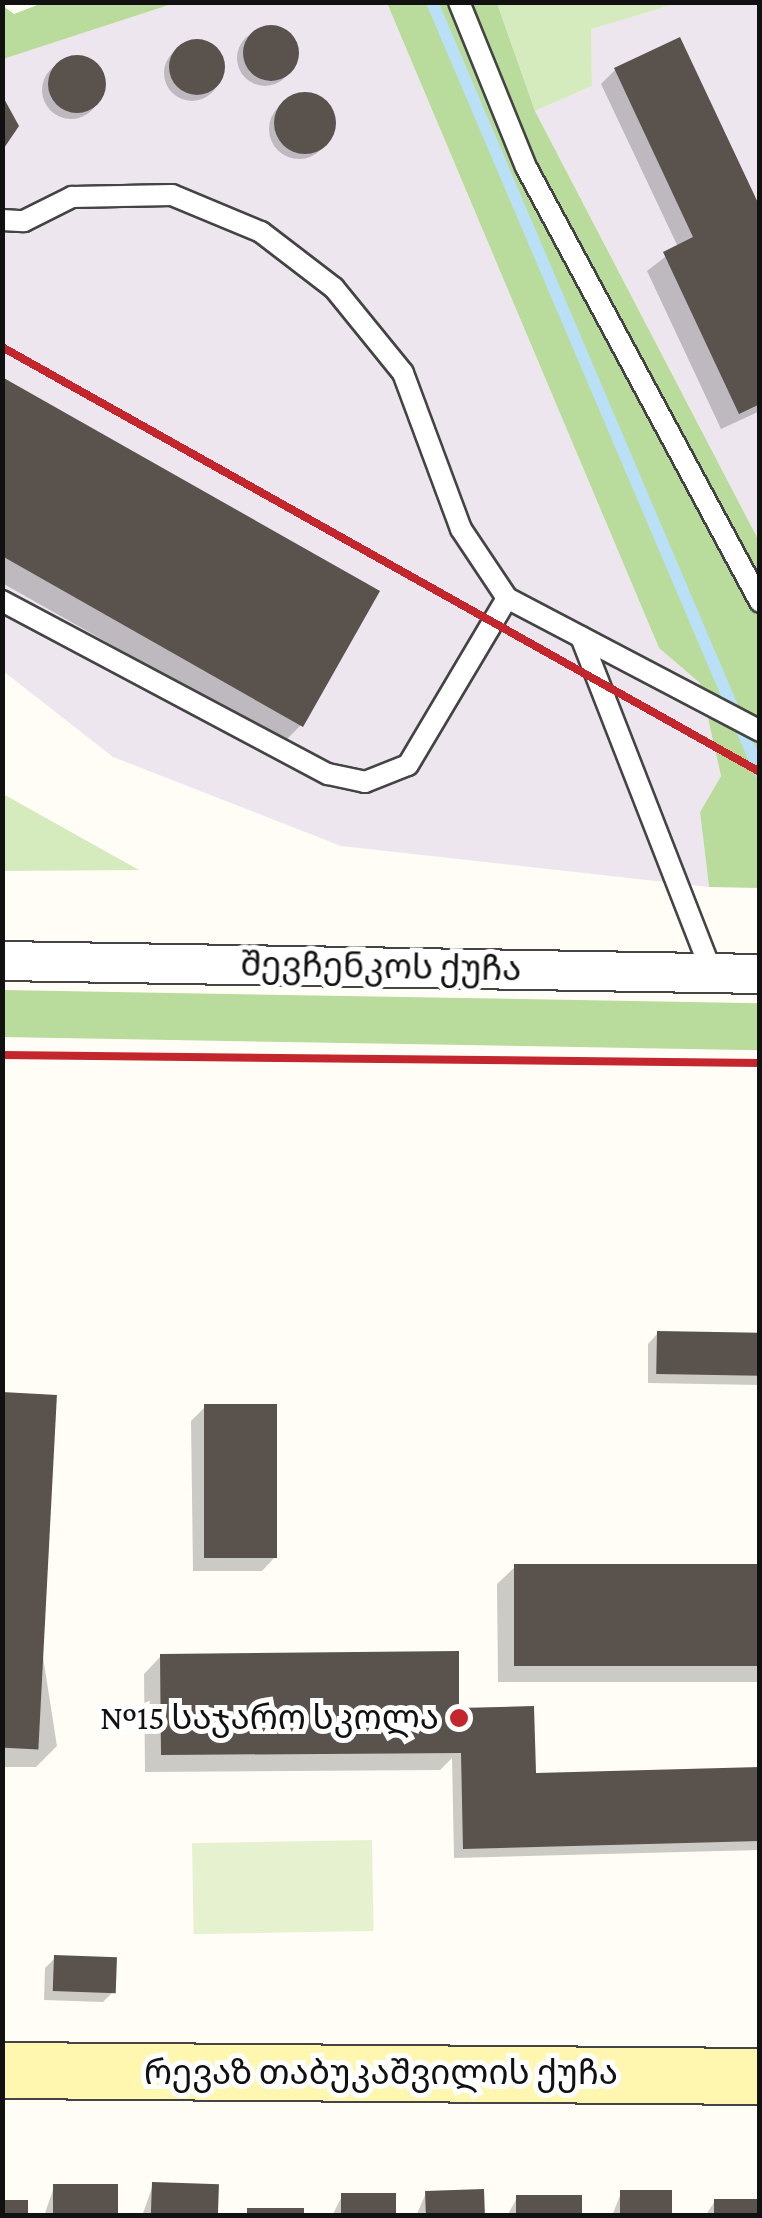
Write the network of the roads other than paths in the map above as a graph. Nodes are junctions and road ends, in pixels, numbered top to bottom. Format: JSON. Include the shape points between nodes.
{"nodes":[{"id":1,"x":459,"y":2,"type":"edge"},
{"id":2,"x":2,"y":220,"type":"edge"},
{"id":3,"x":507,"y":598,"type":"junction"},
{"id":4,"x":2,"y":601,"type":"edge"},
{"id":5,"x":760,"y":602,"type":"edge"},
{"id":6,"x":581,"y":637,"type":"junction"},
{"id":7,"x":758,"y":730,"type":"edge"},
{"id":8,"x":2,"y":961,"type":"edge"},
{"id":9,"x":712,"y":973,"type":"junction"},
{"id":10,"x":760,"y":974,"type":"edge"},
{"id":11,"x":2,"y":2070,"type":"edge"},
{"id":12,"x":760,"y":2076,"type":"edge"}],
"edges":[{"from":1,"to":5,"type":"lane","via":[[526,167]]},
{"from":2,"to":3,"type":"lane","via":[[24,221],[72,197],[172,194],[262,232],[334,288],[403,373],[461,529]]},
{"from":3,"to":4,"type":"lane","via":[[408,764],[365,782],[328,774]]},
{"from":3,"to":6,"type":"lane"},
{"from":6,"to":7,"type":"lane"},
{"from":6,"to":9,"type":"lane"},
{"from":8,"to":9,"type":"street","name":"შევჩენკოს ქუჩა"},
{"from":9,"to":10,"type":"street","name":"შევჩენკოს ქუჩა"},
{"from":11,"to":12,"type":"main road","name":"რევაზ თაბუკაშვილის ქუჩა"}]}
